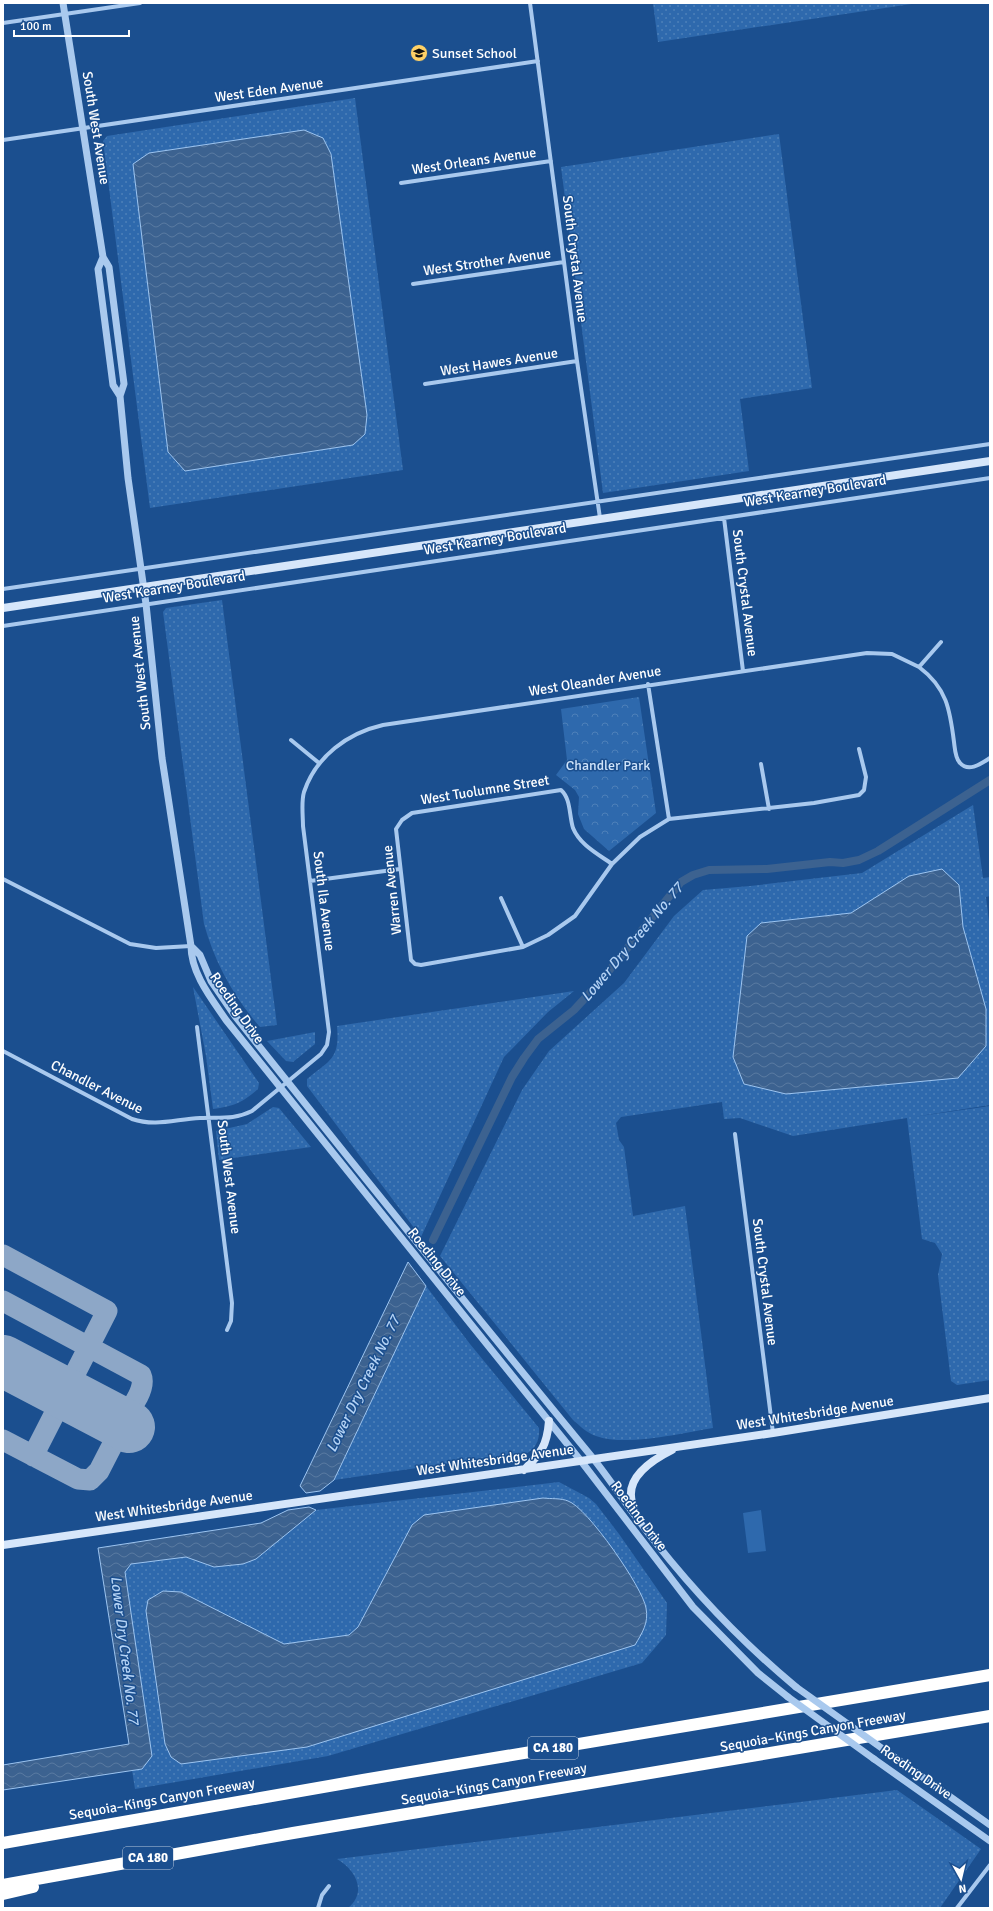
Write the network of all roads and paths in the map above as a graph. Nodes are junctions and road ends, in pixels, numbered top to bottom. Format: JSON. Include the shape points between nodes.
{"nodes":[{"id":1,"x":63,"y":3,"type":"edge"},
{"id":2,"x":140,"y":3,"type":"edge"},
{"id":3,"x":530,"y":3,"type":"edge"},
{"id":4,"x":65,"y":14,"type":"junction"},
{"id":5,"x":3,"y":23,"type":"edge"},
{"id":6,"x":538,"y":62,"type":"junction"},
{"id":7,"x":83,"y":128,"type":"junction"},
{"id":8,"x":3,"y":140,"type":"edge"},
{"id":9,"x":551,"y":161,"type":"junction"},
{"id":10,"x":401,"y":183,"type":"dead end"},
{"id":11,"x":103,"y":257,"type":"junction"},
{"id":12,"x":564,"y":262,"type":"junction"},
{"id":13,"x":413,"y":284,"type":"dead end"},
{"id":14,"x":577,"y":361,"type":"junction"},
{"id":15,"x":425,"y":384,"type":"dead end"},
{"id":16,"x":120,"y":396,"type":"junction"},
{"id":17,"x":990,"y":444,"type":"edge"},
{"id":18,"x":990,"y":461,"type":"edge"},
{"id":19,"x":990,"y":478,"type":"edge"},
{"id":20,"x":597,"y":501,"type":"junction"},
{"id":21,"x":600,"y":518,"type":"junction"},
{"id":22,"x":724,"y":518,"type":"junction"},
{"id":23,"x":140,"y":569,"type":"junction"},
{"id":24,"x":143,"y":587,"type":"junction"},
{"id":25,"x":3,"y":589,"type":"edge"},
{"id":26,"x":146,"y":604,"type":"junction"},
{"id":27,"x":3,"y":608,"type":"edge"},
{"id":28,"x":3,"y":626,"type":"edge"},
{"id":29,"x":941,"y":642,"type":"dead end"},
{"id":30,"x":919,"y":668,"type":"junction"},
{"id":31,"x":743,"y":671,"type":"junction"},
{"id":32,"x":648,"y":684,"type":"junction"},
{"id":33,"x":292,"y":740,"type":"dead end"},
{"id":34,"x":859,"y":748,"type":"dead end"},
{"id":35,"x":990,"y":758,"type":"edge"},
{"id":36,"x":319,"y":763,"type":"junction"},
{"id":37,"x":761,"y":764,"type":"dead end"},
{"id":38,"x":769,"y":809,"type":"junction"},
{"id":39,"x":412,"y":813,"type":"joint"},
{"id":40,"x":669,"y":819,"type":"junction"},
{"id":41,"x":612,"y":864,"type":"junction"},
{"id":42,"x":400,"y":869,"type":"junction"},
{"id":43,"x":3,"y":879,"type":"edge"},
{"id":44,"x":310,"y":881,"type":"junction"},
{"id":45,"x":501,"y":898,"type":"dead end"},
{"id":46,"x":191,"y":946,"type":"junction"},
{"id":47,"x":523,"y":947,"type":"junction"},
{"id":48,"x":197,"y":1027,"type":"dead end"},
{"id":49,"x":327,"y":1045,"type":"joint"},
{"id":50,"x":3,"y":1051,"type":"edge"},
{"id":51,"x":287,"y":1082,"type":"junction"},
{"id":52,"x":280,"y":1088,"type":"junction"},
{"id":53,"x":209,"y":1119,"type":"junction"},
{"id":54,"x":734,"y":1134,"type":"dead end"},
{"id":55,"x":227,"y":1330,"type":"dead end"},
{"id":56,"x":990,"y":1398,"type":"edge"},
{"id":57,"x":549,"y":1421,"type":"junction"},
{"id":58,"x":773,"y":1433,"type":"junction"},
{"id":59,"x":680,"y":1446,"type":"junction"},
{"id":60,"x":594,"y":1459,"type":"junction"},
{"id":61,"x":582,"y":1461,"type":"junction"},
{"id":62,"x":524,"y":1470,"type":"junction"},
{"id":63,"x":640,"y":1522,"type":"junction"},
{"id":64,"x":3,"y":1545,"type":"edge"},
{"id":65,"x":990,"y":1674,"type":"edge"},
{"id":66,"x":990,"y":1716,"type":"edge"},
{"id":67,"x":990,"y":1825,"type":"edge"},
{"id":68,"x":293,"y":1834,"type":"junction"},
{"id":69,"x":990,"y":1841,"type":"edge"},
{"id":70,"x":3,"y":1843,"type":"edge"},
{"id":71,"x":990,"y":1865,"type":"edge"},
{"id":72,"x":3,"y":1885,"type":"edge"},
{"id":73,"x":329,"y":1886,"type":"dead end"},
{"id":74,"x":3,"y":1894,"type":"edge"},
{"id":75,"x":318,"y":1908,"type":"edge"},
{"id":76,"x":957,"y":1908,"type":"edge"}],
"edges":[{"from":1,"to":4,"type":"street","name":"South West Avenue"},
{"from":2,"to":4,"type":"street"},
{"from":3,"to":6,"type":"street","name":"South Crystal Avenue"},
{"from":4,"to":5,"type":"street"},
{"from":4,"to":7,"type":"street","name":"South West Avenue"},
{"from":6,"to":7,"type":"street","name":"West Eden Avenue"},
{"from":6,"to":9,"type":"street","name":"South Crystal Avenue"},
{"from":7,"to":8,"type":"street","name":"West Eden Avenue"},
{"from":7,"to":11,"type":"street","name":"South West Avenue"},
{"from":9,"to":10,"type":"street","name":"West Orleans Avenue"},
{"from":9,"to":12,"type":"street","name":"South Crystal Avenue"},
{"from":11,"to":16,"type":"street","name":"South West Avenue","via":[[110,267],[124,384]]},
{"from":11,"to":16,"type":"street","name":"South West Avenue","via":[[98,269],[112,385]]},
{"from":12,"to":13,"type":"street","name":"West Strother Avenue"},
{"from":12,"to":14,"type":"street","name":"South Crystal Avenue"},
{"from":14,"to":15,"type":"street","name":"West Hawes Avenue"},
{"from":14,"to":20,"type":"street","name":"South Crystal Avenue"},
{"from":16,"to":23,"type":"street","name":"South West Avenue"},
{"from":17,"to":20,"type":"street","name":"West Kearney Boulevard"},
{"from":18,"to":21,"type":"main road","name":"West Kearney Boulevard"},
{"from":19,"to":22,"type":"street","name":"West Kearney Boulevard"},
{"from":20,"to":21,"type":"street","name":"South Crystal Avenue"},
{"from":20,"to":23,"type":"street","name":"West Kearney Boulevard"},
{"from":21,"to":24,"type":"main road","name":"West Kearney Boulevard"},
{"from":22,"to":26,"type":"street","name":"West Kearney Boulevard"},
{"from":22,"to":31,"type":"street","name":"South Crystal Avenue"},
{"from":23,"to":24,"type":"street","name":"South West Avenue"},
{"from":23,"to":25,"type":"street","name":"West Kearney Boulevard"},
{"from":24,"to":26,"type":"street","name":"South West Avenue"},
{"from":24,"to":27,"type":"main road","name":"West Kearney Boulevard"},
{"from":26,"to":28,"type":"street","name":"West Kearney Boulevard"},
{"from":26,"to":46,"type":"street","name":"South West Avenue","via":[[162,758]]},
{"from":29,"to":30,"type":"street"},
{"from":30,"to":31,"type":"street","name":"West Oleander Avenue","via":[[892,654],[867,653]]},
{"from":30,"to":35,"type":"street","name":"West Oleander Avenue","via":[[943,693],[951,716],[956,756],[963,765],[973,767]]},
{"from":31,"to":32,"type":"street","name":"West Oleander Avenue"},
{"from":32,"to":36,"type":"street","name":"West Oleander Avenue","via":[[377,726],[348,737]]},
{"from":32,"to":40,"type":"street"},
{"from":33,"to":36,"type":"street"},
{"from":34,"to":38,"type":"street","via":[[866,777],[864,790],[858,795]]},
{"from":36,"to":44,"type":"street","name":"South Ila Avenue","via":[[303,793],[303,826]]},
{"from":37,"to":38,"type":"street"},
{"from":38,"to":40,"type":"street"},
{"from":39,"to":41,"type":"street","name":"West Tuolumne Street","via":[[561,790],[566,795],[574,830],[580,839]]},
{"from":39,"to":42,"type":"street","name":"Warren Avenue","via":[[402,820],[396,829]]},
{"from":40,"to":41,"type":"street","via":[[640,837]]},
{"from":41,"to":47,"type":"street","via":[[575,916],[548,935]]},
{"from":42,"to":44,"type":"street"},
{"from":42,"to":47,"type":"street","name":"Warren Avenue","via":[[411,960],[415,964]]},
{"from":43,"to":46,"type":"street","via":[[130,944],[156,948]]},
{"from":44,"to":49,"type":"street","name":"South Ila Avenue","via":[[329,1032]]},
{"from":45,"to":47,"type":"street"},
{"from":46,"to":51,"type":"street","name":"Roeding Drive","via":[[200,955],[221,998]]},
{"from":46,"to":52,"type":"street","name":"Roeding Drive","via":[[191,958],[211,998]]},
{"from":48,"to":53,"type":"street","name":"South West Avenue"},
{"from":49,"to":51,"type":"street","name":"Chandler Avenue","via":[[321,1054]]},
{"from":50,"to":53,"type":"street","name":"Chandler Avenue","via":[[139,1121],[156,1124]]},
{"from":51,"to":52,"type":"street","name":"Chandler Avenue"},
{"from":51,"to":60,"type":"street","name":"Roeding Drive","via":[[534,1389]]},
{"from":52,"to":53,"type":"street","name":"Chandler Avenue","via":[[244,1115]]},
{"from":52,"to":57,"type":"street","name":"Roeding Drive"},
{"from":53,"to":55,"type":"street","name":"South West Avenue","via":[[232,1303],[231,1321]]},
{"from":54,"to":58,"type":"street","name":"South Crystal Avenue"},
{"from":56,"to":58,"type":"main road","name":"West Whitesbridge Avenue"},
{"from":57,"to":61,"type":"street","name":"Roeding Drive"},
{"from":57,"to":62,"type":"main road","via":[[548,1436],[542,1449]]},
{"from":58,"to":59,"type":"main road","name":"West Whitesbridge Avenue"},
{"from":59,"to":60,"type":"main road","name":"West Whitesbridge Avenue"},
{"from":59,"to":63,"type":"main road","via":[[651,1462],[640,1472],[633,1485],[631,1501]]},
{"from":60,"to":61,"type":"main road","name":"West Whitesbridge Avenue"},
{"from":60,"to":63,"type":"street","name":"Roeding Drive"},
{"from":61,"to":62,"type":"main road","name":"West Whitesbridge Avenue"},
{"from":61,"to":69,"type":"street","name":"Roeding Drive","bridge":true,"via":[[693,1607],[758,1673]]},
{"from":62,"to":64,"type":"main road","name":"West Whitesbridge Avenue","via":[[294,1501]]},
{"from":63,"to":67,"type":"street","name":"Roeding Drive","bridge":true,"via":[[702,1597],[767,1663],[796,1687]]},
{"from":65,"to":70,"type":"highway","name":"Sequoia–Kings Canyon Freeway","number":"CA 180"},
{"from":66,"to":68,"type":"highway","name":"Sequoia–Kings Canyon Freeway","number":"CA 180"},
{"from":68,"to":72,"type":"highway","name":"Sequoia–Kings Canyon Freeway","number":"CA 180"},
{"from":68,"to":74,"type":"highway"},
{"from":71,"to":76,"type":"street"},
{"from":73,"to":75,"type":"street","via":[[322,1895]]}]}
